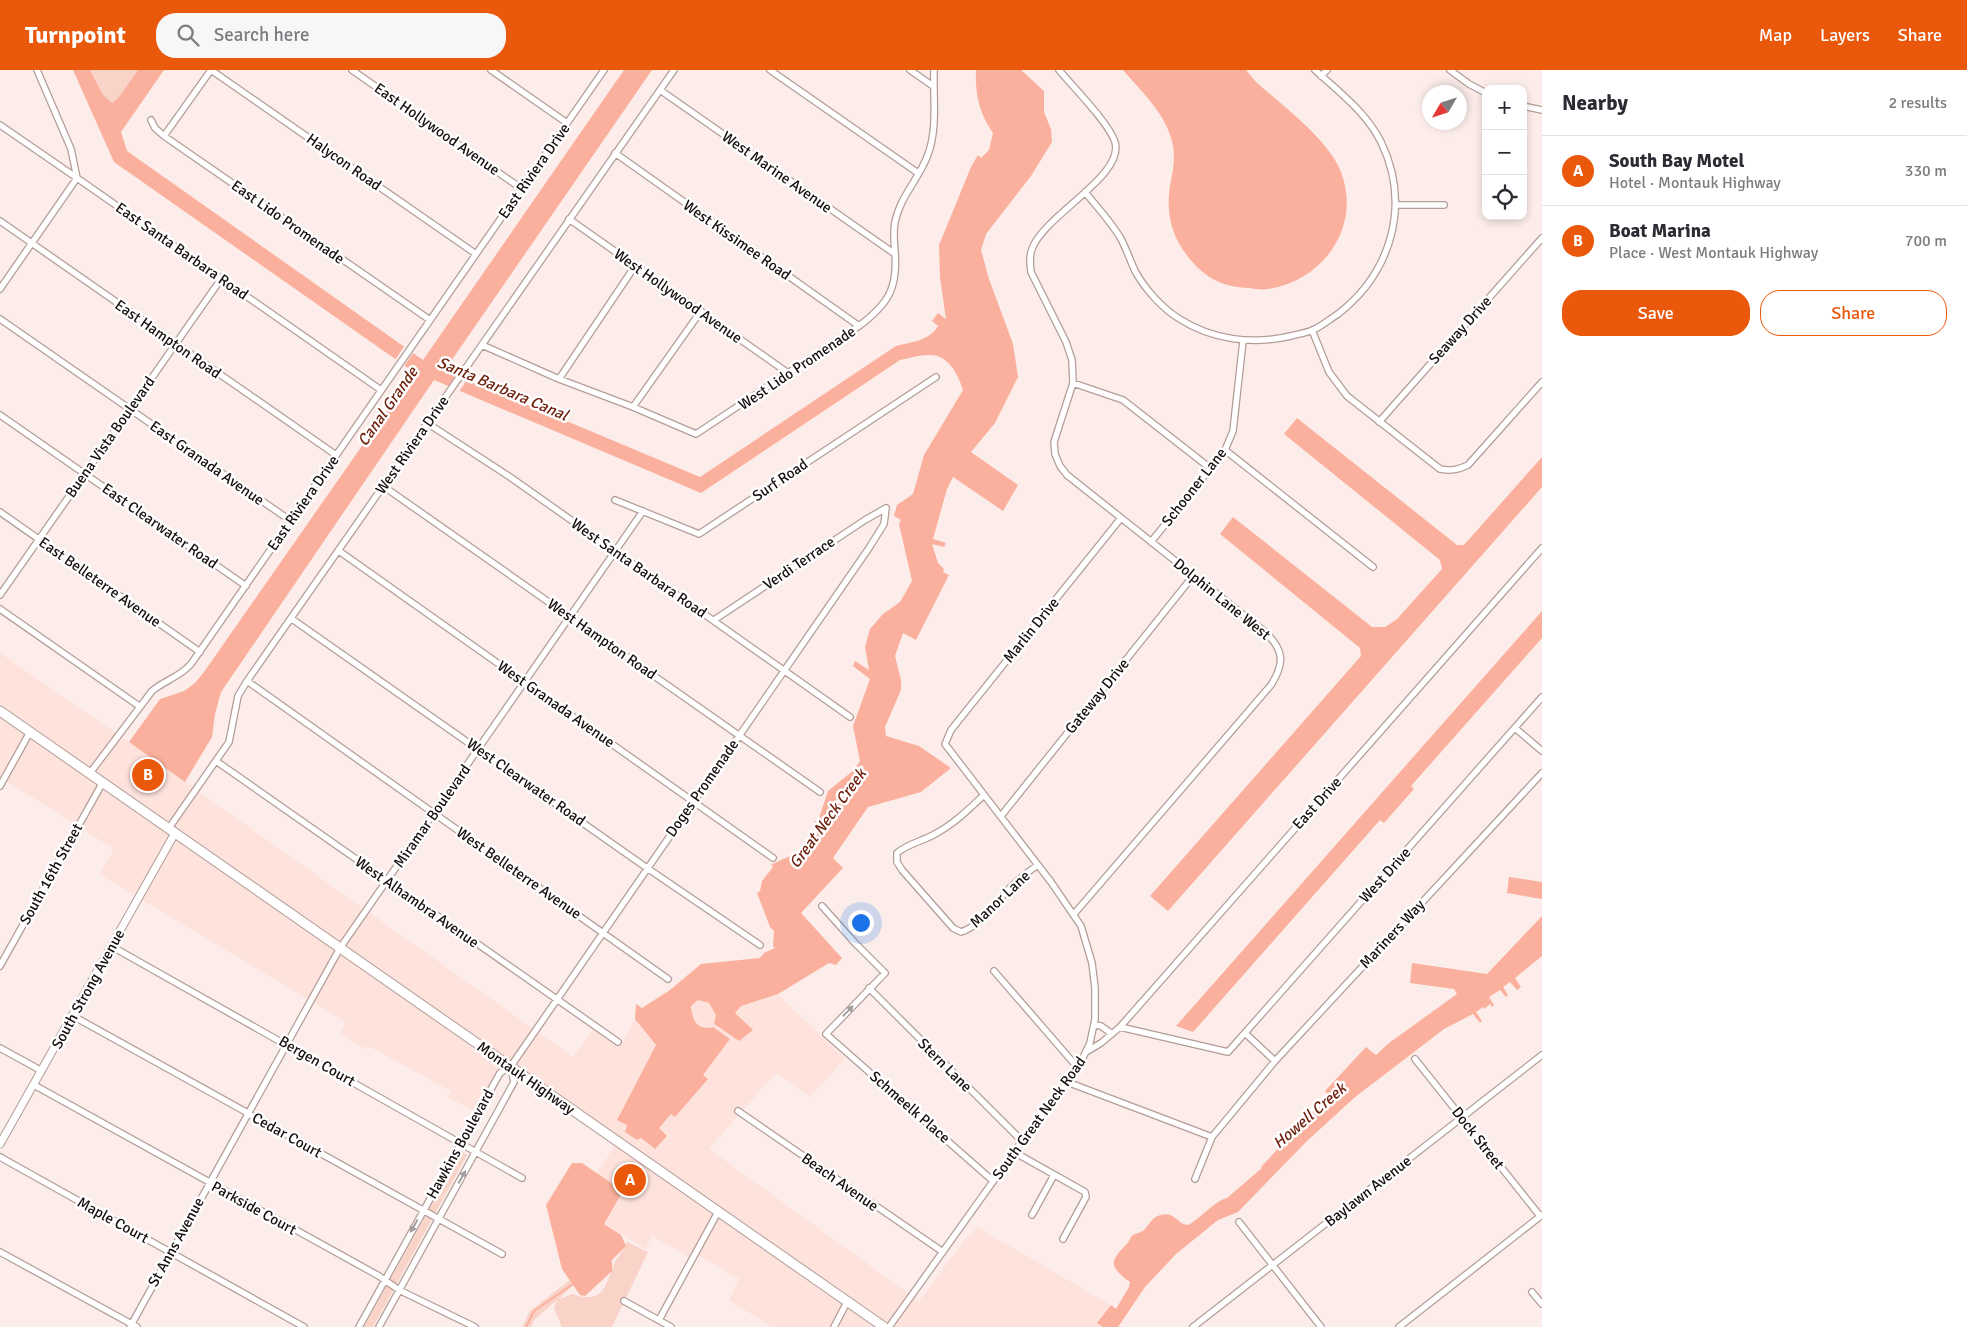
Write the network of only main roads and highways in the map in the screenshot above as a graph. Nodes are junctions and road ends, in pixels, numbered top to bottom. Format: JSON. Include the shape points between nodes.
{"nodes":[{"id":1,"x":0,"y":711,"type":"edge"},
{"id":2,"x":884,"y":1327,"type":"edge"}],
"edges":[{"from":1,"to":2,"type":"main road","name":"Montauk Highway"}]}
